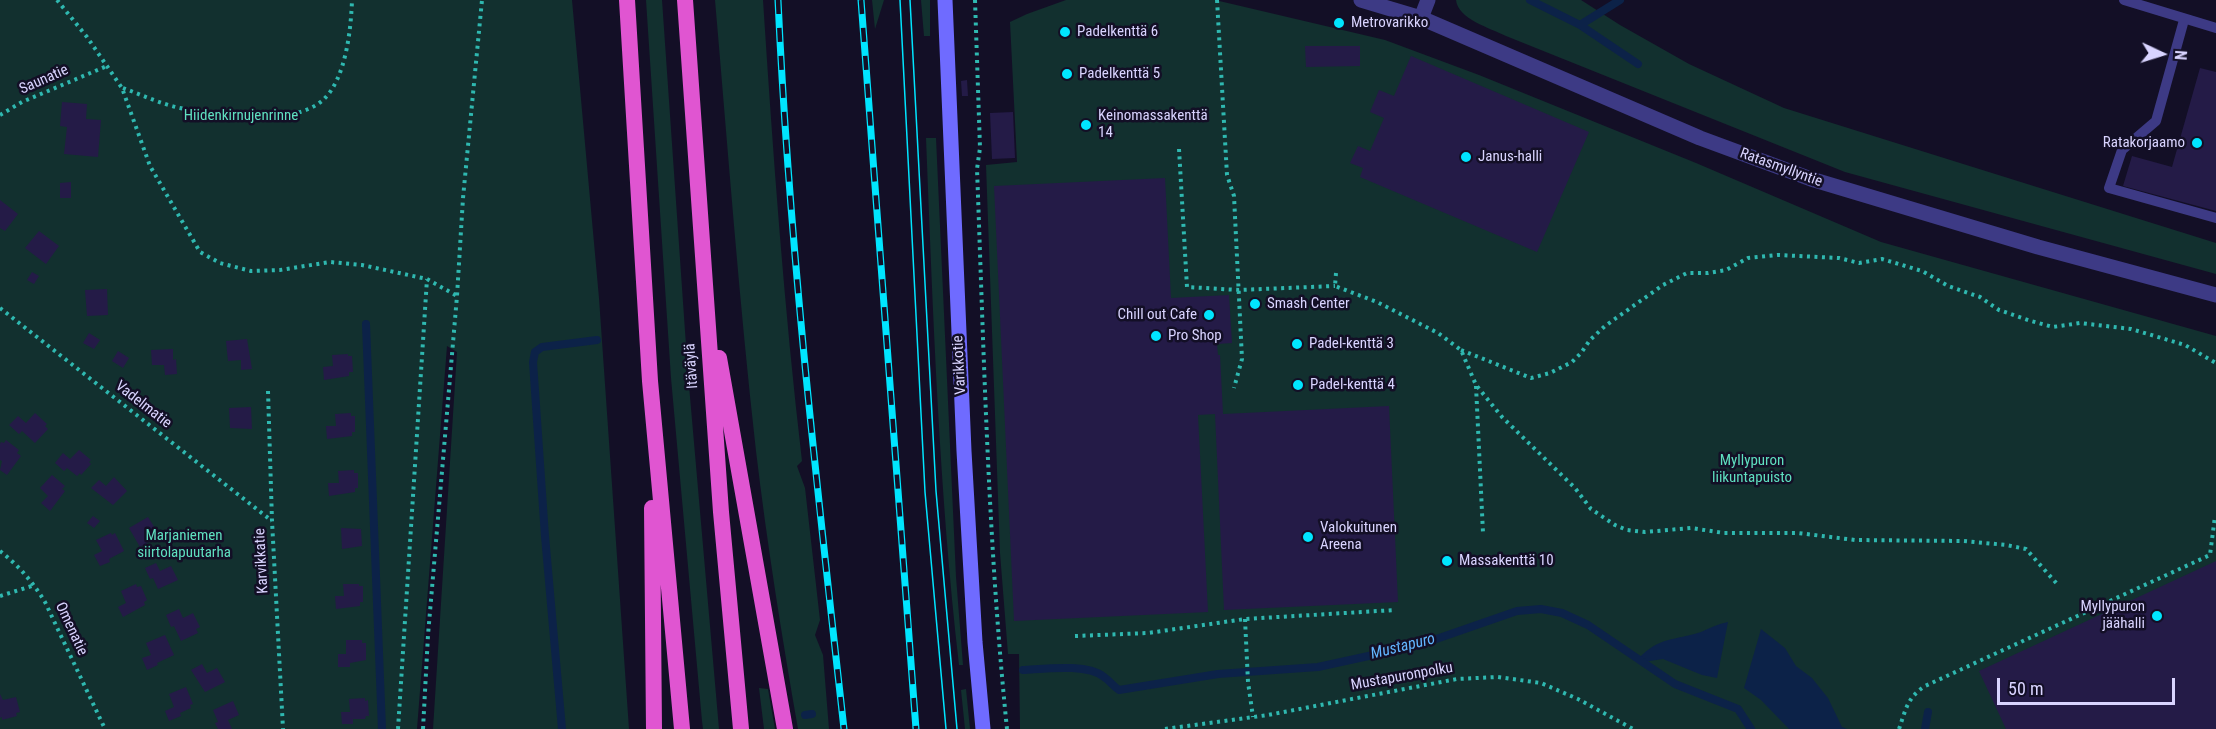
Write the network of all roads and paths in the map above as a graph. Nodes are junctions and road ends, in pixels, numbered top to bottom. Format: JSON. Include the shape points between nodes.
{"nodes":[{"id":1,"x":57,"y":0,"type":"edge"},
{"id":2,"x":352,"y":0,"type":"edge"},
{"id":3,"x":482,"y":0,"type":"edge"},
{"id":4,"x":627,"y":0,"type":"edge"},
{"id":5,"x":685,"y":0,"type":"edge"},
{"id":6,"x":945,"y":0,"type":"edge"},
{"id":7,"x":975,"y":0,"type":"edge"},
{"id":8,"x":1217,"y":0,"type":"edge"},
{"id":9,"x":1361,"y":0,"type":"edge"},
{"id":10,"x":1428,"y":0,"type":"edge"},
{"id":11,"x":2124,"y":0,"type":"edge"},
{"id":12,"x":1421,"y":18,"type":"junction"},
{"id":13,"x":2184,"y":20,"type":"junction"},
{"id":14,"x":2216,"y":28,"type":"edge"},
{"id":15,"x":107,"y":66,"type":"junction"},
{"id":16,"x":122,"y":88,"type":"junction"},
{"id":17,"x":0,"y":115,"type":"edge"},
{"id":18,"x":1179,"y":149,"type":"dead end"},
{"id":19,"x":2216,"y":218,"type":"edge"},
{"id":20,"x":1336,"y":273,"type":"dead end"},
{"id":21,"x":703,"y":275,"type":"junction"},
{"id":22,"x":427,"y":279,"type":"junction"},
{"id":23,"x":1335,"y":286,"type":"junction"},
{"id":24,"x":1239,"y":290,"type":"junction"},
{"id":25,"x":2216,"y":295,"type":"edge"},
{"id":26,"x":457,"y":296,"type":"junction"},
{"id":27,"x":0,"y":308,"type":"edge"},
{"id":28,"x":1461,"y":350,"type":"junction"},
{"id":29,"x":2216,"y":363,"type":"edge"},
{"id":30,"x":650,"y":381,"type":"junction"},
{"id":31,"x":1476,"y":385,"type":"junction"},
{"id":32,"x":1234,"y":388,"type":"dead end"},
{"id":33,"x":268,"y":391,"type":"dead end"},
{"id":34,"x":2215,"y":516,"type":"edge"},
{"id":35,"x":272,"y":521,"type":"junction"},
{"id":36,"x":1483,"y":533,"type":"dead end"},
{"id":37,"x":0,"y":551,"type":"edge"},
{"id":38,"x":35,"y":585,"type":"junction"},
{"id":39,"x":2058,"y":585,"type":"dead end"},
{"id":40,"x":0,"y":596,"type":"edge"},
{"id":41,"x":1395,"y":610,"type":"dead end"},
{"id":42,"x":1245,"y":619,"type":"junction"},
{"id":43,"x":1075,"y":636,"type":"dead end"},
{"id":44,"x":1252,"y":717,"type":"junction"},
{"id":45,"x":105,"y":729,"type":"edge"},
{"id":46,"x":283,"y":729,"type":"edge"},
{"id":47,"x":398,"y":729,"type":"edge"},
{"id":48,"x":423,"y":729,"type":"edge"},
{"id":49,"x":654,"y":729,"type":"edge"},
{"id":50,"x":682,"y":729,"type":"edge"},
{"id":51,"x":741,"y":729,"type":"edge"},
{"id":52,"x":785,"y":729,"type":"edge"},
{"id":53,"x":983,"y":729,"type":"edge"},
{"id":54,"x":1007,"y":729,"type":"edge"},
{"id":55,"x":1165,"y":729,"type":"edge"},
{"id":56,"x":1171,"y":729,"type":"edge"},
{"id":57,"x":1634,"y":729,"type":"edge"},
{"id":58,"x":1899,"y":729,"type":"edge"}],
"edges":[{"from":1,"to":15,"type":"path"},
{"from":2,"to":16,"type":"path","via":[[351,30],[342,65],[323,100],[307,109],[285,115],[230,115],[179,108]]},
{"from":3,"to":26,"type":"path"},
{"from":4,"to":30,"type":"highway"},
{"from":5,"to":21,"type":"highway","name":"Itäväylä"},
{"from":6,"to":53,"type":"main road","name":"Varikkotie","via":[[965,463]]},
{"from":7,"to":54,"type":"path","via":[[980,148],[977,170],[990,492]]},
{"from":8,"to":24,"type":"path","via":[[1226,165],[1234,196]]},
{"from":9,"to":12,"type":"street","name":"Ratasmyllyntie"},
{"from":10,"to":12,"type":"street"},
{"from":11,"to":13,"type":"lane"},
{"from":12,"to":25,"type":"street","name":"Ratasmyllyntie","via":[[1700,138],[1810,179]]},
{"from":13,"to":14,"type":"lane"},
{"from":13,"to":19,"type":"lane","via":[[2156,121],[2122,150],[2109,188]]},
{"from":15,"to":16,"type":"path"},
{"from":15,"to":17,"type":"path","name":"Saunatie"},
{"from":16,"to":22,"type":"path","via":[[150,166],[200,252],[220,263],[251,271],[330,262]]},
{"from":18,"to":24,"type":"path","via":[[1187,287]]},
{"from":20,"to":23,"type":"path"},
{"from":21,"to":51,"type":"highway","name":"Itäväylä"},
{"from":21,"to":52,"type":"highway"},
{"from":22,"to":26,"type":"path"},
{"from":22,"to":47,"type":"path"},
{"from":23,"to":24,"type":"path"},
{"from":23,"to":28,"type":"path","via":[[1377,302],[1438,333]]},
{"from":24,"to":32,"type":"path","via":[[1242,358]]},
{"from":26,"to":48,"type":"path"},
{"from":27,"to":35,"type":"path","name":"Vadelmatie"},
{"from":28,"to":29,"type":"path","via":[[1531,378],[1550,373],[1572,362],[1605,326],[1663,285],[1687,273],[1726,270],[1748,258],[1779,255],[1859,262],[1882,259],[1922,271],[1948,286],[1980,297],[1999,310],[2031,321],[2053,327],[2080,323],[2131,330],[2185,345]]},
{"from":28,"to":31,"type":"path"},
{"from":30,"to":49,"type":"highway"},
{"from":30,"to":50,"type":"highway"},
{"from":31,"to":36,"type":"path"},
{"from":31,"to":39,"type":"path","via":[[1591,509],[1627,530],[1691,528],[1724,533],[1798,533],[1855,540],[2006,545],[2026,549]]},
{"from":33,"to":35,"type":"path","name":"Karvikkatie"},
{"from":34,"to":58,"type":"path","via":[[2210,555],[1925,686],[1914,693]]},
{"from":35,"to":46,"type":"path","name":"Karvikkatie"},
{"from":37,"to":38,"type":"path","name":"Omenatie"},
{"from":38,"to":40,"type":"path"},
{"from":38,"to":45,"type":"path","name":"Omenatie"},
{"from":41,"to":42,"type":"path"},
{"from":42,"to":43,"type":"path","via":[[1148,633]]},
{"from":42,"to":44,"type":"path"},
{"from":44,"to":56,"type":"path","name":"Mustapuronpolku"},
{"from":44,"to":57,"type":"path","name":"Mustapuronpolku","via":[[1457,679],[1498,677],[1541,683]]},
{"from":55,"to":56,"type":"path","name":"Mustapuronpolku"}]}
